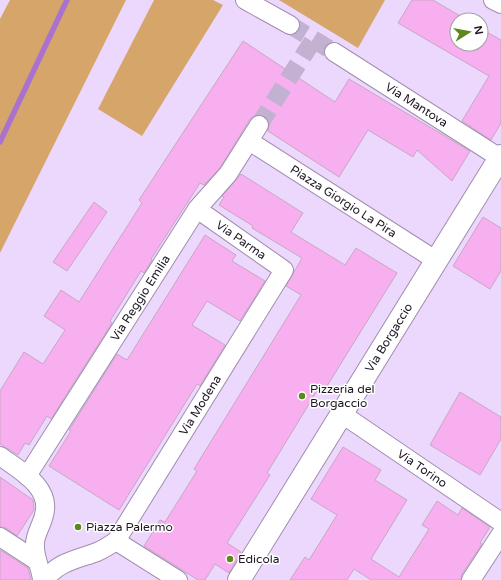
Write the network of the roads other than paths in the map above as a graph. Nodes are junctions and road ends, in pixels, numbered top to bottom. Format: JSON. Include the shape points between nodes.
{"nodes":[{"id":1,"x":245,"y":0,"type":"edge"},
{"id":2,"x":493,"y":0,"type":"edge"},
{"id":3,"x":501,"y":4,"type":"edge"},
{"id":4,"x":290,"y":25,"type":"tunnel mouth"},
{"id":5,"x":334,"y":52,"type":"tunnel mouth"},
{"id":6,"x":259,"y":126,"type":"tunnel mouth"},
{"id":7,"x":249,"y":141,"type":"junction"},
{"id":8,"x":500,"y":157,"type":"edge"},
{"id":9,"x":197,"y":209,"type":"junction"},
{"id":10,"x":437,"y":261,"type":"junction"},
{"id":11,"x":284,"y":270,"type":"joint"},
{"id":12,"x":342,"y":414,"type":"junction"},
{"id":13,"x":0,"y":456,"type":"edge"},
{"id":14,"x":27,"y":476,"type":"junction"},
{"id":15,"x":501,"y":522,"type":"edge"},
{"id":16,"x":501,"y":534,"type":"edge"},
{"id":17,"x":0,"y":537,"type":"edge"},
{"id":18,"x":116,"y":541,"type":"junction"},
{"id":19,"x":37,"y":561,"type":"junction"},
{"id":20,"x":44,"y":580,"type":"edge"},
{"id":21,"x":178,"y":580,"type":"edge"},
{"id":22,"x":239,"y":580,"type":"edge"},
{"id":23,"x":471,"y":580,"type":"edge"}],
"edges":[{"from":1,"to":4,"type":"street"},
{"from":2,"to":3,"type":"street"},
{"from":5,"to":8,"type":"street","name":"Via Mantova"},
{"from":6,"to":7,"type":"street","name":"Via Reggio Emilia"},
{"from":7,"to":9,"type":"street","name":"Via Reggio Emilia","via":[[225,177]]},
{"from":7,"to":10,"type":"street","name":"Piazza Giorgio La Pira"},
{"from":8,"to":10,"type":"main road","name":"Via Borgaccio"},
{"from":9,"to":11,"type":"street","name":"Via Parma"},
{"from":9,"to":14,"type":"street","name":"Via Reggio Emilia"},
{"from":10,"to":12,"type":"main road","name":"Via Borgaccio"},
{"from":11,"to":18,"type":"street","name":"Via Modena"},
{"from":12,"to":15,"type":"street","name":"Via Torino"},
{"from":12,"to":22,"type":"main road","name":"Via Borgaccio"},
{"from":13,"to":14,"type":"street"},
{"from":14,"to":19,"type":"street","via":[[43,494],[46,503],[45,514],[34,545]]},
{"from":16,"to":23,"type":"street"},
{"from":17,"to":19,"type":"street"},
{"from":18,"to":20,"type":"street","via":[[61,566]]},
{"from":18,"to":21,"type":"street"},
{"from":19,"to":20,"type":"street"}]}
